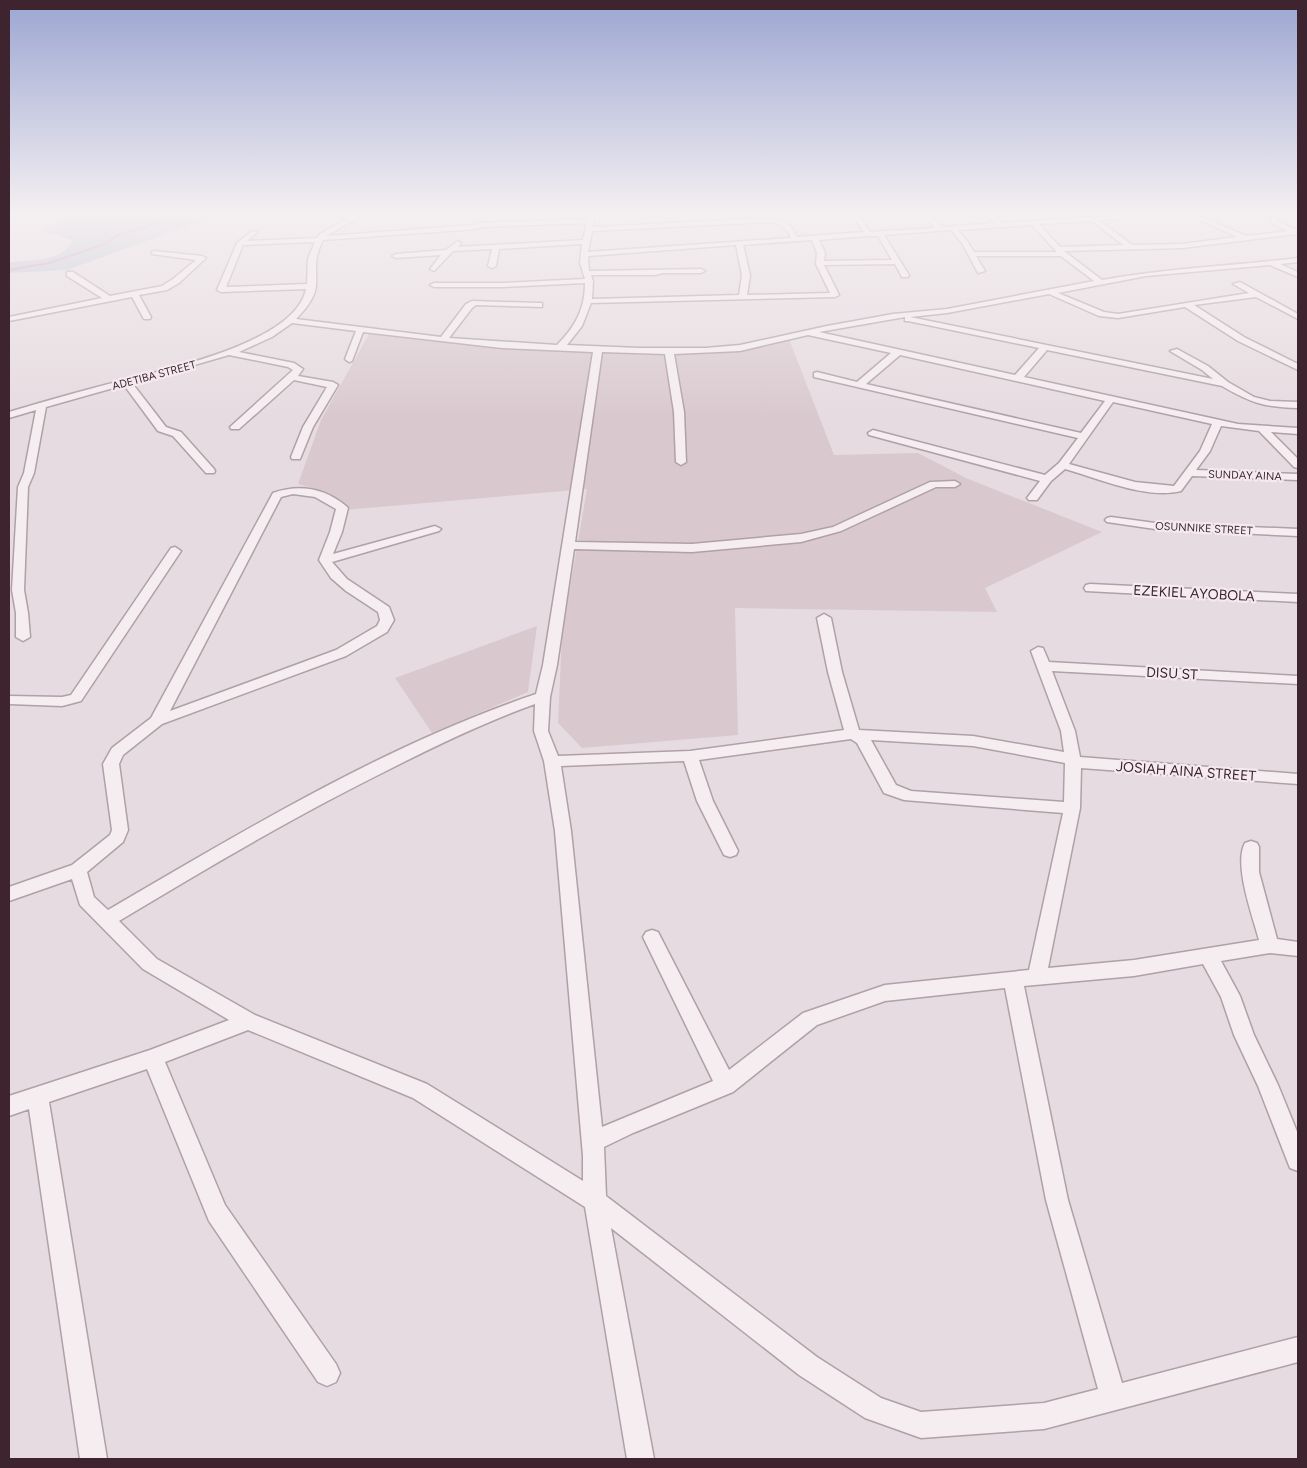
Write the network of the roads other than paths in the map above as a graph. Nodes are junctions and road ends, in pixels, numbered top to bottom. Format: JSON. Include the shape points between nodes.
{"nodes":[{"id":1,"x":82,"y":282,"type":"edge"},
{"id":2,"x":175,"y":282,"type":"edge"},
{"id":3,"x":224,"y":282,"type":"edge"},
{"id":4,"x":312,"y":282,"type":"edge"},
{"id":5,"x":541,"y":282,"type":"edge"},
{"id":6,"x":588,"y":282,"type":"edge"},
{"id":7,"x":745,"y":282,"type":"edge"},
{"id":8,"x":829,"y":282,"type":"edge"},
{"id":9,"x":1100,"y":282,"type":"edge"},
{"id":10,"x":1237,"y":284,"type":"dead end"},
{"id":11,"x":434,"y":285,"type":"dead end"},
{"id":12,"x":312,"y":286,"type":"junction"},
{"id":13,"x":1048,"y":291,"type":"junction"},
{"id":14,"x":135,"y":294,"type":"junction"},
{"id":15,"x":1255,"y":295,"type":"junction"},
{"id":16,"x":743,"y":296,"type":"junction"},
{"id":17,"x":110,"y":300,"type":"junction"},
{"id":18,"x":589,"y":300,"type":"junction"},
{"id":19,"x":539,"y":305,"type":"dead end"},
{"id":20,"x":1188,"y":305,"type":"junction"},
{"id":21,"x":893,"y":316,"type":"junction"},
{"id":22,"x":147,"y":317,"type":"dead end"},
{"id":23,"x":1298,"y":317,"type":"edge"},
{"id":24,"x":9,"y":318,"type":"edge"},
{"id":25,"x":293,"y":321,"type":"junction"},
{"id":26,"x":361,"y":330,"type":"junction"},
{"id":27,"x":809,"y":333,"type":"junction"},
{"id":28,"x":443,"y":340,"type":"junction"},
{"id":29,"x":1045,"y":347,"type":"junction"},
{"id":30,"x":560,"y":348,"type":"junction"},
{"id":31,"x":598,"y":349,"type":"junction"},
{"id":32,"x":669,"y":351,"type":"junction"},
{"id":33,"x":1174,"y":351,"type":"dead end"},
{"id":34,"x":230,"y":353,"type":"junction"},
{"id":35,"x":897,"y":353,"type":"junction"},
{"id":36,"x":349,"y":359,"type":"dead end"},
{"id":37,"x":1298,"y":367,"type":"edge"},
{"id":38,"x":816,"y":375,"type":"dead end"},
{"id":39,"x":291,"y":377,"type":"junction"},
{"id":40,"x":1018,"y":378,"type":"junction"},
{"id":41,"x":126,"y":382,"type":"junction"},
{"id":42,"x":860,"y":384,"type":"junction"},
{"id":43,"x":1225,"y":384,"type":"junction"},
{"id":44,"x":1110,"y":400,"type":"junction"},
{"id":45,"x":42,"y":405,"type":"junction"},
{"id":46,"x":1298,"y":405,"type":"edge"},
{"id":47,"x":9,"y":415,"type":"edge"},
{"id":48,"x":1218,"y":423,"type":"junction"},
{"id":49,"x":235,"y":427,"type":"dead end"},
{"id":50,"x":1264,"y":430,"type":"junction"},
{"id":51,"x":1298,"y":431,"type":"edge"},
{"id":52,"x":873,"y":434,"type":"dead end"},
{"id":53,"x":1083,"y":436,"type":"junction"},
{"id":54,"x":296,"y":457,"type":"dead end"},
{"id":55,"x":681,"y":462,"type":"dead end"},
{"id":56,"x":1063,"y":465,"type":"junction"},
{"id":57,"x":1298,"y":465,"type":"edge"},
{"id":58,"x":210,"y":471,"type":"dead end"},
{"id":59,"x":1191,"y":473,"type":"junction"},
{"id":60,"x":1298,"y":477,"type":"edge"},
{"id":61,"x":1047,"y":479,"type":"junction"},
{"id":62,"x":956,"y":484,"type":"dead end"},
{"id":63,"x":23,"y":487,"type":"junction"},
{"id":64,"x":9,"y":489,"type":"edge"},
{"id":65,"x":1032,"y":498,"type":"dead end"},
{"id":66,"x":1111,"y":520,"type":"dead end"},
{"id":67,"x":435,"y":529,"type":"dead end"},
{"id":68,"x":1298,"y":533,"type":"edge"},
{"id":69,"x":569,"y":545,"type":"junction"},
{"id":70,"x":175,"y":551,"type":"dead end"},
{"id":71,"x":325,"y":560,"type":"junction"},
{"id":72,"x":1090,"y":588,"type":"dead end"},
{"id":73,"x":13,"y":591,"type":"edge"},
{"id":74,"x":1298,"y":598,"type":"edge"},
{"id":75,"x":824,"y":618,"type":"dead end"},
{"id":76,"x":23,"y":637,"type":"dead end"},
{"id":77,"x":1298,"y":680,"type":"edge"},
{"id":78,"x":543,"y":697,"type":"junction"},
{"id":79,"x":9,"y":700,"type":"edge"},
{"id":80,"x":157,"y":721,"type":"junction"},
{"id":81,"x":853,"y":734,"type":"junction"},
{"id":82,"x":690,"y":756,"type":"junction"},
{"id":83,"x":552,"y":761,"type":"junction"},
{"id":84,"x":1073,"y":761,"type":"junction"},
{"id":85,"x":1298,"y":779,"type":"edge"},
{"id":86,"x":1072,"y":808,"type":"junction"},
{"id":87,"x":1251,"y":847,"type":"dead end"},
{"id":88,"x":730,"y":851,"type":"dead end"},
{"id":89,"x":78,"y":870,"type":"junction"},
{"id":90,"x":9,"y":894,"type":"edge"},
{"id":91,"x":106,"y":920,"type":"junction"},
{"id":92,"x":652,"y":937,"type":"dead end"},
{"id":93,"x":1270,"y":946,"type":"junction"},
{"id":94,"x":1298,"y":949,"type":"edge"},
{"id":95,"x":1208,"y":955,"type":"junction"},
{"id":96,"x":1037,"y":977,"type":"junction"},
{"id":97,"x":1013,"y":978,"type":"junction"},
{"id":98,"x":248,"y":1021,"type":"junction"},
{"id":99,"x":153,"y":1058,"type":"junction"},
{"id":100,"x":726,"y":1086,"type":"junction"},
{"id":101,"x":38,"y":1096,"type":"junction"},
{"id":102,"x":9,"y":1106,"type":"edge"},
{"id":103,"x":592,"y":1140,"type":"junction"},
{"id":104,"x":1298,"y":1161,"type":"edge"},
{"id":105,"x":595,"y":1201,"type":"junction"},
{"id":106,"x":1298,"y":1350,"type":"edge"},
{"id":107,"x":327,"y":1373,"type":"dead end"},
{"id":108,"x":1114,"y":1399,"type":"junction"},
{"id":109,"x":94,"y":1459,"type":"edge"},
{"id":110,"x":640,"y":1459,"type":"edge"}],
"edges":[{"from":1,"to":17,"type":"street"},
{"from":2,"to":14,"type":"street"},
{"from":3,"to":12,"type":"street","via":[[221,290]]},
{"from":4,"to":12,"type":"street"},
{"from":5,"to":11,"type":"street"},
{"from":6,"to":18,"type":"street"},
{"from":7,"to":16,"type":"street"},
{"from":8,"to":16,"type":"street","via":[[835,295]]},
{"from":9,"to":13,"type":"street"},
{"from":10,"to":15,"type":"street"},
{"from":12,"to":25,"type":"street","via":[[305,305]]},
{"from":13,"to":20,"type":"street","via":[[1102,314],[1118,316]]},
{"from":13,"to":21,"type":"street","via":[[946,311]]},
{"from":14,"to":17,"type":"street"},
{"from":14,"to":22,"type":"street"},
{"from":15,"to":20,"type":"street"},
{"from":15,"to":23,"type":"street"},
{"from":16,"to":18,"type":"street","via":[[647,301]]},
{"from":17,"to":24,"type":"street"},
{"from":18,"to":30,"type":"street","via":[[582,320]]},
{"from":19,"to":28,"type":"street","via":[[475,303],[469,306]]},
{"from":20,"to":37,"type":"street","via":[[1241,339]]},
{"from":21,"to":27,"type":"street"},
{"from":21,"to":29,"type":"street"},
{"from":25,"to":26,"type":"street"},
{"from":25,"to":34,"type":"street","name":"ADETIBA STREET"},
{"from":26,"to":28,"type":"street"},
{"from":26,"to":36,"type":"street"},
{"from":27,"to":32,"type":"street","via":[[740,348]]},
{"from":27,"to":35,"type":"street"},
{"from":28,"to":30,"type":"street"},
{"from":29,"to":40,"type":"street"},
{"from":29,"to":43,"type":"street"},
{"from":30,"to":31,"type":"street"},
{"from":31,"to":32,"type":"street"},
{"from":31,"to":69,"type":"street"},
{"from":32,"to":55,"type":"street","via":[[679,412]]},
{"from":33,"to":43,"type":"street","via":[[1205,368]]},
{"from":34,"to":39,"type":"street","via":[[296,367],[298,369]]},
{"from":34,"to":41,"type":"street","name":"ADETIBA STREET"},
{"from":35,"to":40,"type":"street"},
{"from":35,"to":42,"type":"street"},
{"from":38,"to":42,"type":"street"},
{"from":39,"to":49,"type":"street"},
{"from":39,"to":54,"type":"street","via":[[333,385],[308,427]]},
{"from":40,"to":44,"type":"street"},
{"from":41,"to":45,"type":"street","name":"ADETIBA STREET"},
{"from":41,"to":58,"type":"street","via":[[162,429],[177,434]]},
{"from":42,"to":53,"type":"street"},
{"from":43,"to":46,"type":"street","via":[[1260,402]]},
{"from":44,"to":48,"type":"street"},
{"from":44,"to":53,"type":"street"},
{"from":45,"to":47,"type":"street","name":"ADETIBA STREET"},
{"from":45,"to":63,"type":"street","via":[[29,473]]},
{"from":48,"to":50,"type":"street"},
{"from":48,"to":59,"type":"street"},
{"from":50,"to":51,"type":"street"},
{"from":50,"to":57,"type":"street"},
{"from":52,"to":61,"type":"street"},
{"from":53,"to":56,"type":"street"},
{"from":56,"to":59,"type":"street","via":[[1163,491],[1177,489]]},
{"from":56,"to":61,"type":"street"},
{"from":59,"to":60,"type":"street","name":"SUNDAY AINA"},
{"from":61,"to":65,"type":"street"},
{"from":62,"to":69,"type":"street","via":[[934,484],[837,528],[801,538],[692,548]]},
{"from":63,"to":64,"type":"street"},
{"from":63,"to":73,"type":"street"},
{"from":66,"to":68,"type":"street","name":"OSUNNIKE STREET","via":[[1155,526]]},
{"from":67,"to":71,"type":"street"},
{"from":69,"to":78,"type":"street"},
{"from":70,"to":79,"type":"street","via":[[76,698],[62,702]]},
{"from":71,"to":80,"type":"street","via":[[329,569],[356,592],[384,610],[387,620],[382,629],[341,653]]},
{"from":71,"to":80,"type":"street","via":[[342,508],[316,494],[288,491],[277,495]]},
{"from":72,"to":74,"type":"street","name":"EZEKIEL AYOBOLA"},
{"from":73,"to":76,"type":"street","via":[[22,613]]},
{"from":75,"to":81,"type":"street"},
{"from":77,"to":84,"type":"street","name":"DISU ST","via":[[1042,658],[1068,731]]},
{"from":78,"to":83,"type":"street","via":[[541,731]]},
{"from":78,"to":91,"type":"street","via":[[503,710],[348,782],[276,820]]},
{"from":80,"to":89,"type":"street","via":[[117,752],[110,764],[120,830],[117,838]]},
{"from":81,"to":82,"type":"street","name":"JOSIAH AINA STREET"},
{"from":81,"to":84,"type":"street","name":"JOSIAH AINA STREET","via":[[973,742]]},
{"from":81,"to":86,"type":"street","via":[[863,740],[890,789],[898,793]]},
{"from":82,"to":83,"type":"street","name":"JOSIAH AINA STREET"},
{"from":82,"to":88,"type":"street","via":[[705,801]]},
{"from":83,"to":103,"type":"street","via":[[563,831]]},
{"from":84,"to":85,"type":"street","name":"JOSIAH AINA STREET"},
{"from":84,"to":86,"type":"street"},
{"from":86,"to":96,"type":"street"},
{"from":87,"to":93,"type":"street","via":[[1250,872]]},
{"from":89,"to":90,"type":"street"},
{"from":89,"to":91,"type":"street","via":[[86,900]]},
{"from":91,"to":98,"type":"street","via":[[150,964]]},
{"from":92,"to":100,"type":"street"},
{"from":93,"to":94,"type":"street"},
{"from":93,"to":95,"type":"street"},
{"from":95,"to":96,"type":"street","via":[[1134,968]]},
{"from":95,"to":104,"type":"street","via":[[1230,996]]},
{"from":96,"to":97,"type":"street"},
{"from":97,"to":100,"type":"street","via":[[885,993],[810,1019]]},
{"from":97,"to":108,"type":"street","via":[[1057,1200]]},
{"from":98,"to":99,"type":"street"},
{"from":98,"to":105,"type":"street","via":[[420,1091]]},
{"from":99,"to":101,"type":"street"},
{"from":99,"to":107,"type":"street","via":[[218,1212]]},
{"from":100,"to":103,"type":"street"},
{"from":101,"to":102,"type":"street"},
{"from":101,"to":109,"type":"street"},
{"from":103,"to":105,"type":"street"},
{"from":105,"to":108,"type":"street","via":[[808,1366],[874,1409],[921,1425],[1044,1416]]},
{"from":105,"to":110,"type":"street"},
{"from":106,"to":108,"type":"street"}]}
